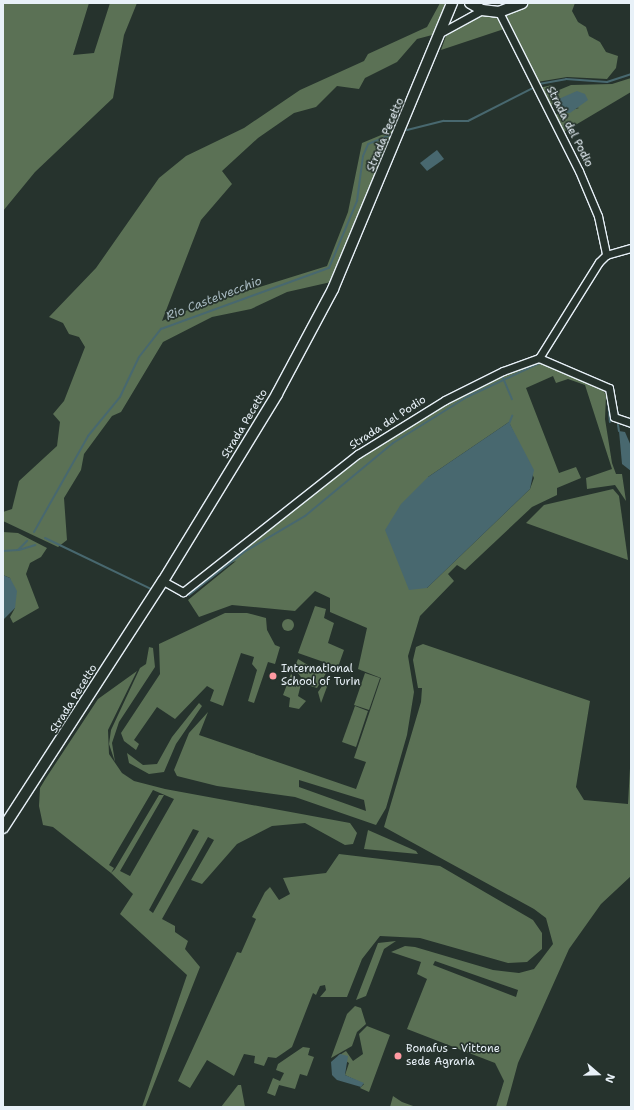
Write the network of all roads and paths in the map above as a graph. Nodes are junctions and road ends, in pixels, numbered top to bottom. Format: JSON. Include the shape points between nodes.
{"nodes":[{"id":1,"x":452,"y":3,"type":"edge"},
{"id":2,"x":470,"y":3,"type":"edge"},
{"id":3,"x":522,"y":3,"type":"edge"},
{"id":4,"x":482,"y":10,"type":"junction"},
{"id":5,"x":499,"y":12,"type":"junction"},
{"id":6,"x":442,"y":32,"type":"junction"},
{"id":7,"x":631,"y":248,"type":"edge"},
{"id":8,"x":606,"y":255,"type":"junction"},
{"id":9,"x":539,"y":358,"type":"junction"},
{"id":10,"x":631,"y":423,"type":"edge"},
{"id":11,"x":163,"y":581,"type":"junction"},
{"id":12,"x":3,"y":828,"type":"edge"}],
"edges":[{"from":1,"to":6,"type":"main road","name":"Strada Pecetto"},
{"from":2,"to":4,"type":"main road"},
{"from":3,"to":5,"type":"main road"},
{"from":4,"to":5,"type":"main road"},
{"from":4,"to":6,"type":"street"},
{"from":5,"to":8,"type":"street","name":"Strada del Podio","via":[[579,171],[598,216]]},
{"from":6,"to":11,"type":"main road","name":"Strada Pecetto","via":[[333,288],[277,394]]},
{"from":7,"to":8,"type":"street"},
{"from":8,"to":9,"type":"street"},
{"from":9,"to":10,"type":"street","via":[[609,388],[614,417]]},
{"from":9,"to":11,"type":"street","name":"Strada del Podio","via":[[503,370],[444,400],[358,454],[183,592]]},
{"from":11,"to":12,"type":"main road","name":"Strada Pecetto"}]}
